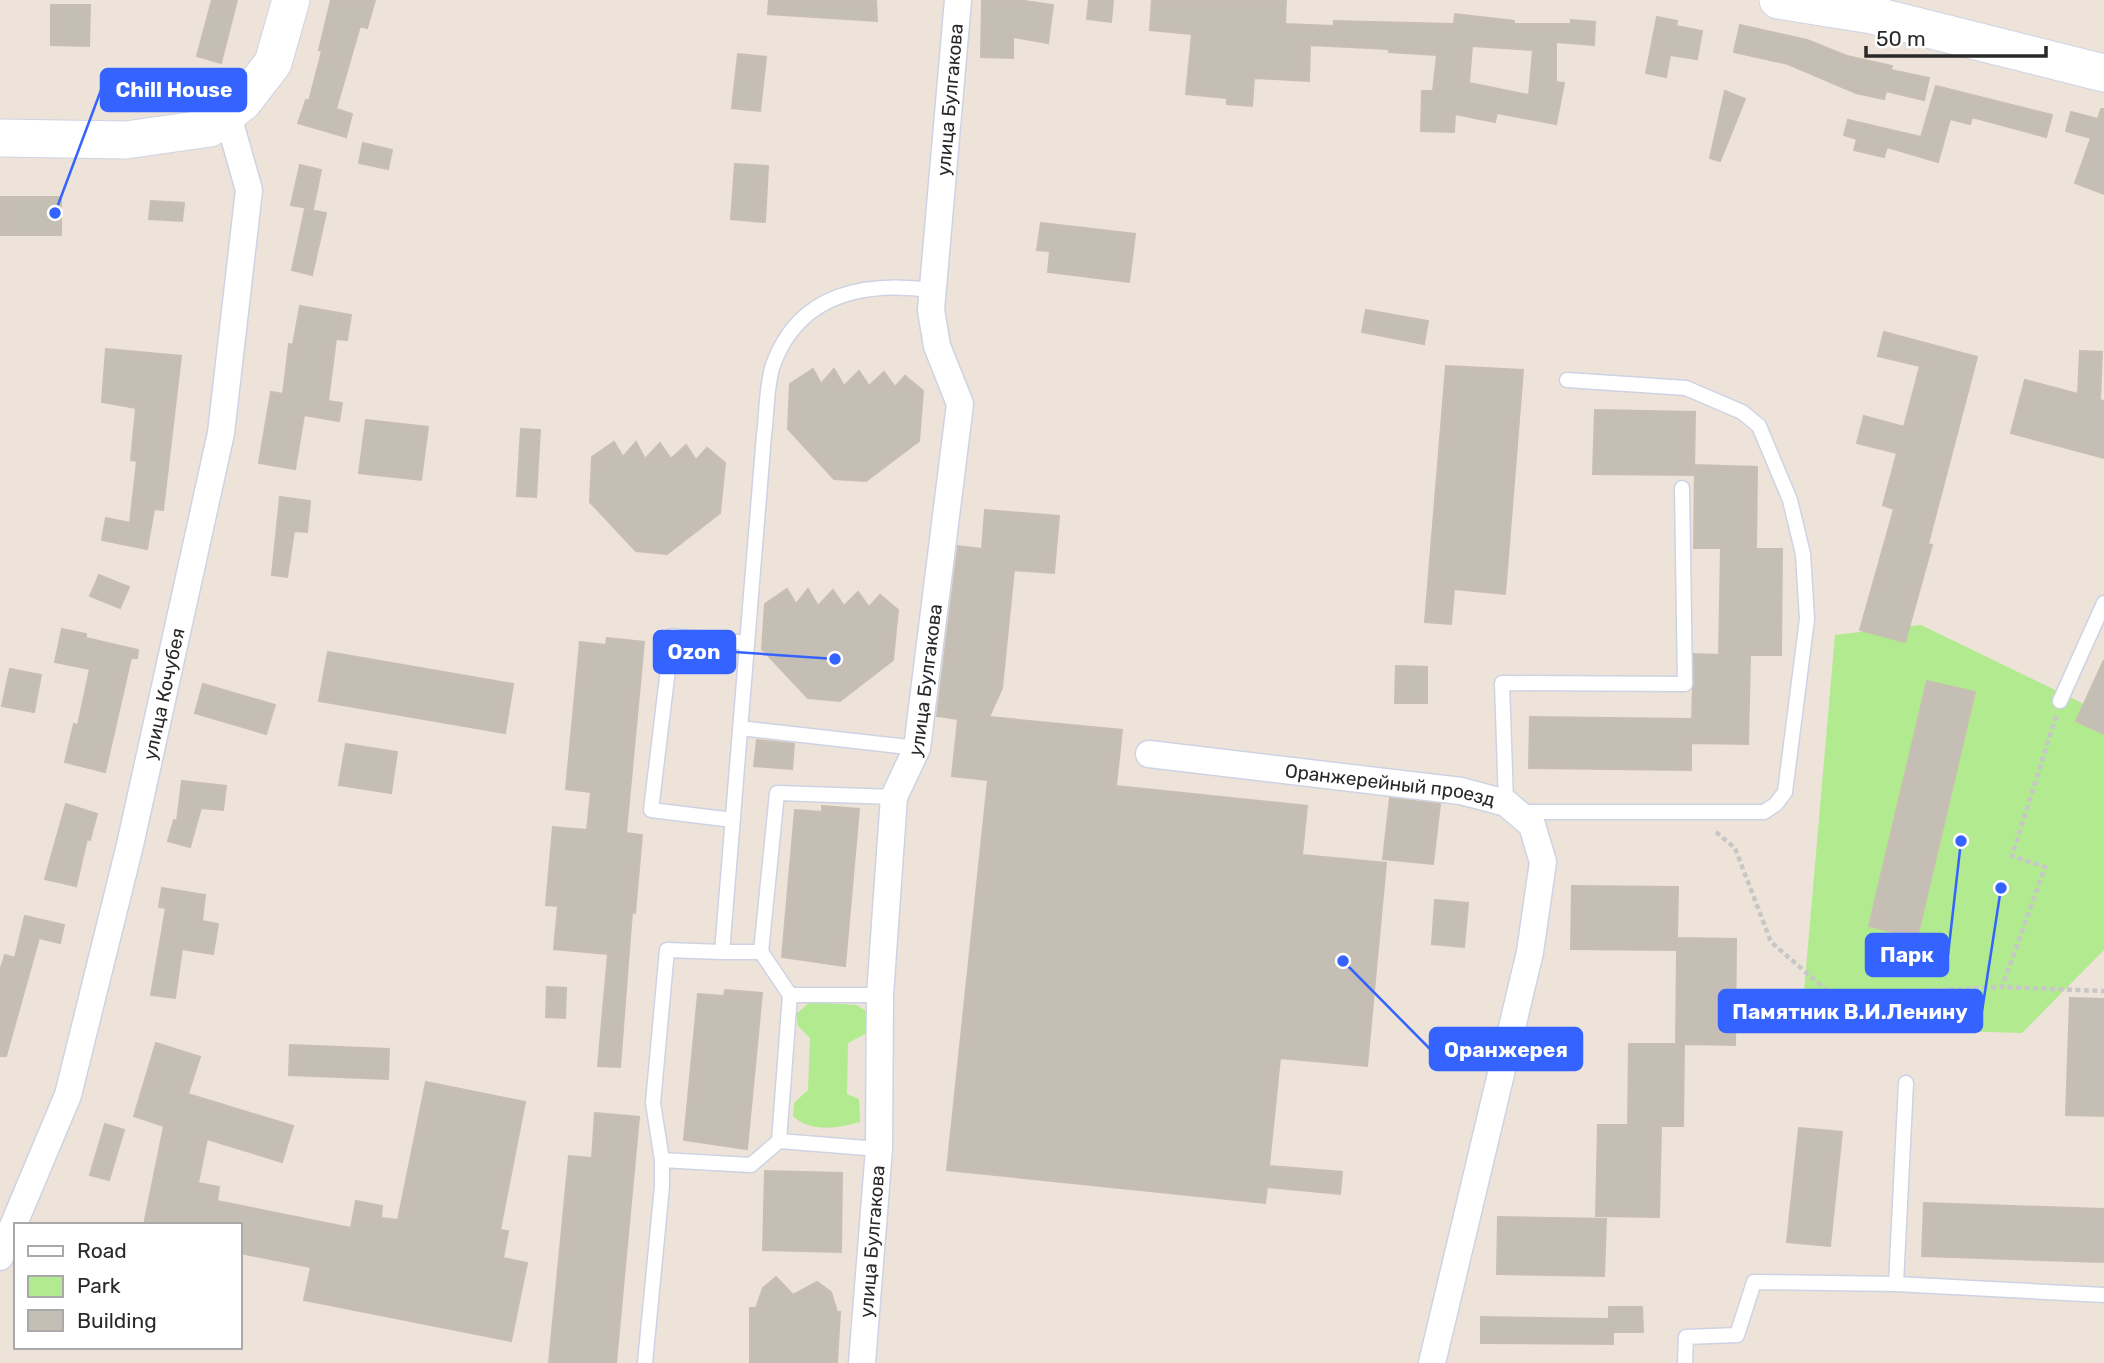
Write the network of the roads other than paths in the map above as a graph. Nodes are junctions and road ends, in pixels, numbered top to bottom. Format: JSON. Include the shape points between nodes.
{"nodes":[{"id":1,"x":292,"y":0,"type":"edge"},
{"id":2,"x":958,"y":0,"type":"edge"},
{"id":3,"x":1779,"y":0,"type":"edge"},
{"id":4,"x":2104,"y":72,"type":"edge"},
{"id":5,"x":228,"y":116,"type":"junction"},
{"id":6,"x":0,"y":138,"type":"edge"},
{"id":7,"x":932,"y":290,"type":"junction"},
{"id":8,"x":1567,"y":380,"type":"dead end"},
{"id":9,"x":1682,"y":488,"type":"dead end"},
{"id":10,"x":2104,"y":603,"type":"edge"},
{"id":11,"x":747,"y":643,"type":"junction"},
{"id":12,"x":2060,"y":701,"type":"road end"},
{"id":13,"x":740,"y":728,"type":"junction"},
{"id":14,"x":916,"y":748,"type":"junction"},
{"id":15,"x":1149,"y":754,"type":"dead end"},
{"id":16,"x":894,"y":797,"type":"junction"},
{"id":17,"x":1511,"y":807,"type":"junction"},
{"id":18,"x":733,"y":821,"type":"junction"},
{"id":19,"x":722,"y":952,"type":"junction"},
{"id":20,"x":761,"y":952,"type":"junction"},
{"id":21,"x":790,"y":995,"type":"junction"},
{"id":22,"x":880,"y":995,"type":"junction"},
{"id":23,"x":1906,"y":1083,"type":"dead end"},
{"id":24,"x":779,"y":1141,"type":"junction"},
{"id":25,"x":879,"y":1149,"type":"junction"},
{"id":26,"x":662,"y":1160,"type":"junction"},
{"id":27,"x":14,"y":1223,"type":"edge"},
{"id":28,"x":14,"y":1224,"type":"edge"},
{"id":29,"x":0,"y":1257,"type":"edge"},
{"id":30,"x":1896,"y":1284,"type":"junction"},
{"id":31,"x":2104,"y":1295,"type":"edge"},
{"id":32,"x":645,"y":1363,"type":"edge"},
{"id":33,"x":862,"y":1363,"type":"edge"},
{"id":34,"x":1432,"y":1363,"type":"edge"},
{"id":35,"x":1685,"y":1363,"type":"edge"}],
"edges":[{"from":1,"to":5,"type":"street","via":[[273,63]]},
{"from":2,"to":7,"type":"street","name":"улица Булгакова"},
{"from":3,"to":4,"type":"street","via":[[1884,18]]},
{"from":5,"to":6,"type":"street","via":[[210,128],[126,140]]},
{"from":5,"to":27,"type":"street","name":"улица Кочубея","via":[[249,190],[221,433],[136,818],[68,1095]]},
{"from":7,"to":11,"type":"lane","via":[[897,285],[836,296],[807,314],[788,335],[773,367]]},
{"from":7,"to":14,"type":"street","name":"улица Булгакова","via":[[937,346],[960,404]]},
{"from":8,"to":17,"type":"lane","via":[[1686,388],[1731,406],[1759,426],[1790,500],[1803,554],[1807,619],[1785,792],[1764,813]]},
{"from":9,"to":17,"type":"lane","via":[[1685,684],[1502,683]]},
{"from":10,"to":12,"type":"lane"},
{"from":11,"to":13,"type":"lane"},
{"from":11,"to":18,"type":"lane","via":[[672,636],[650,810]]},
{"from":13,"to":14,"type":"lane"},
{"from":13,"to":18,"type":"lane"},
{"from":14,"to":16,"type":"street","name":"улица Булгакова"},
{"from":15,"to":17,"type":"street","name":"Оранжерейный проезд","via":[[1461,791]]},
{"from":16,"to":20,"type":"lane","via":[[778,793]]},
{"from":16,"to":22,"type":"street","name":"улица Булгакова"},
{"from":17,"to":34,"type":"street","name":"Оранжерейный проезд","via":[[1532,825],[1543,862],[1530,952]]},
{"from":18,"to":19,"type":"lane"},
{"from":19,"to":20,"type":"lane"},
{"from":19,"to":26,"type":"lane","via":[[667,950],[653,1103]]},
{"from":20,"to":21,"type":"lane"},
{"from":21,"to":22,"type":"lane"},
{"from":21,"to":24,"type":"lane"},
{"from":22,"to":25,"type":"street","name":"улица Булгакова"},
{"from":23,"to":30,"type":"lane"},
{"from":24,"to":25,"type":"lane"},
{"from":24,"to":26,"type":"lane","via":[[751,1165]]},
{"from":25,"to":33,"type":"street","name":"улица Булгакова"},
{"from":26,"to":32,"type":"lane"},
{"from":28,"to":29,"type":"street","name":"улица Кочубея"},
{"from":30,"to":31,"type":"lane"},
{"from":30,"to":35,"type":"lane","via":[[1754,1282],[1737,1335],[1686,1338]]}]}
